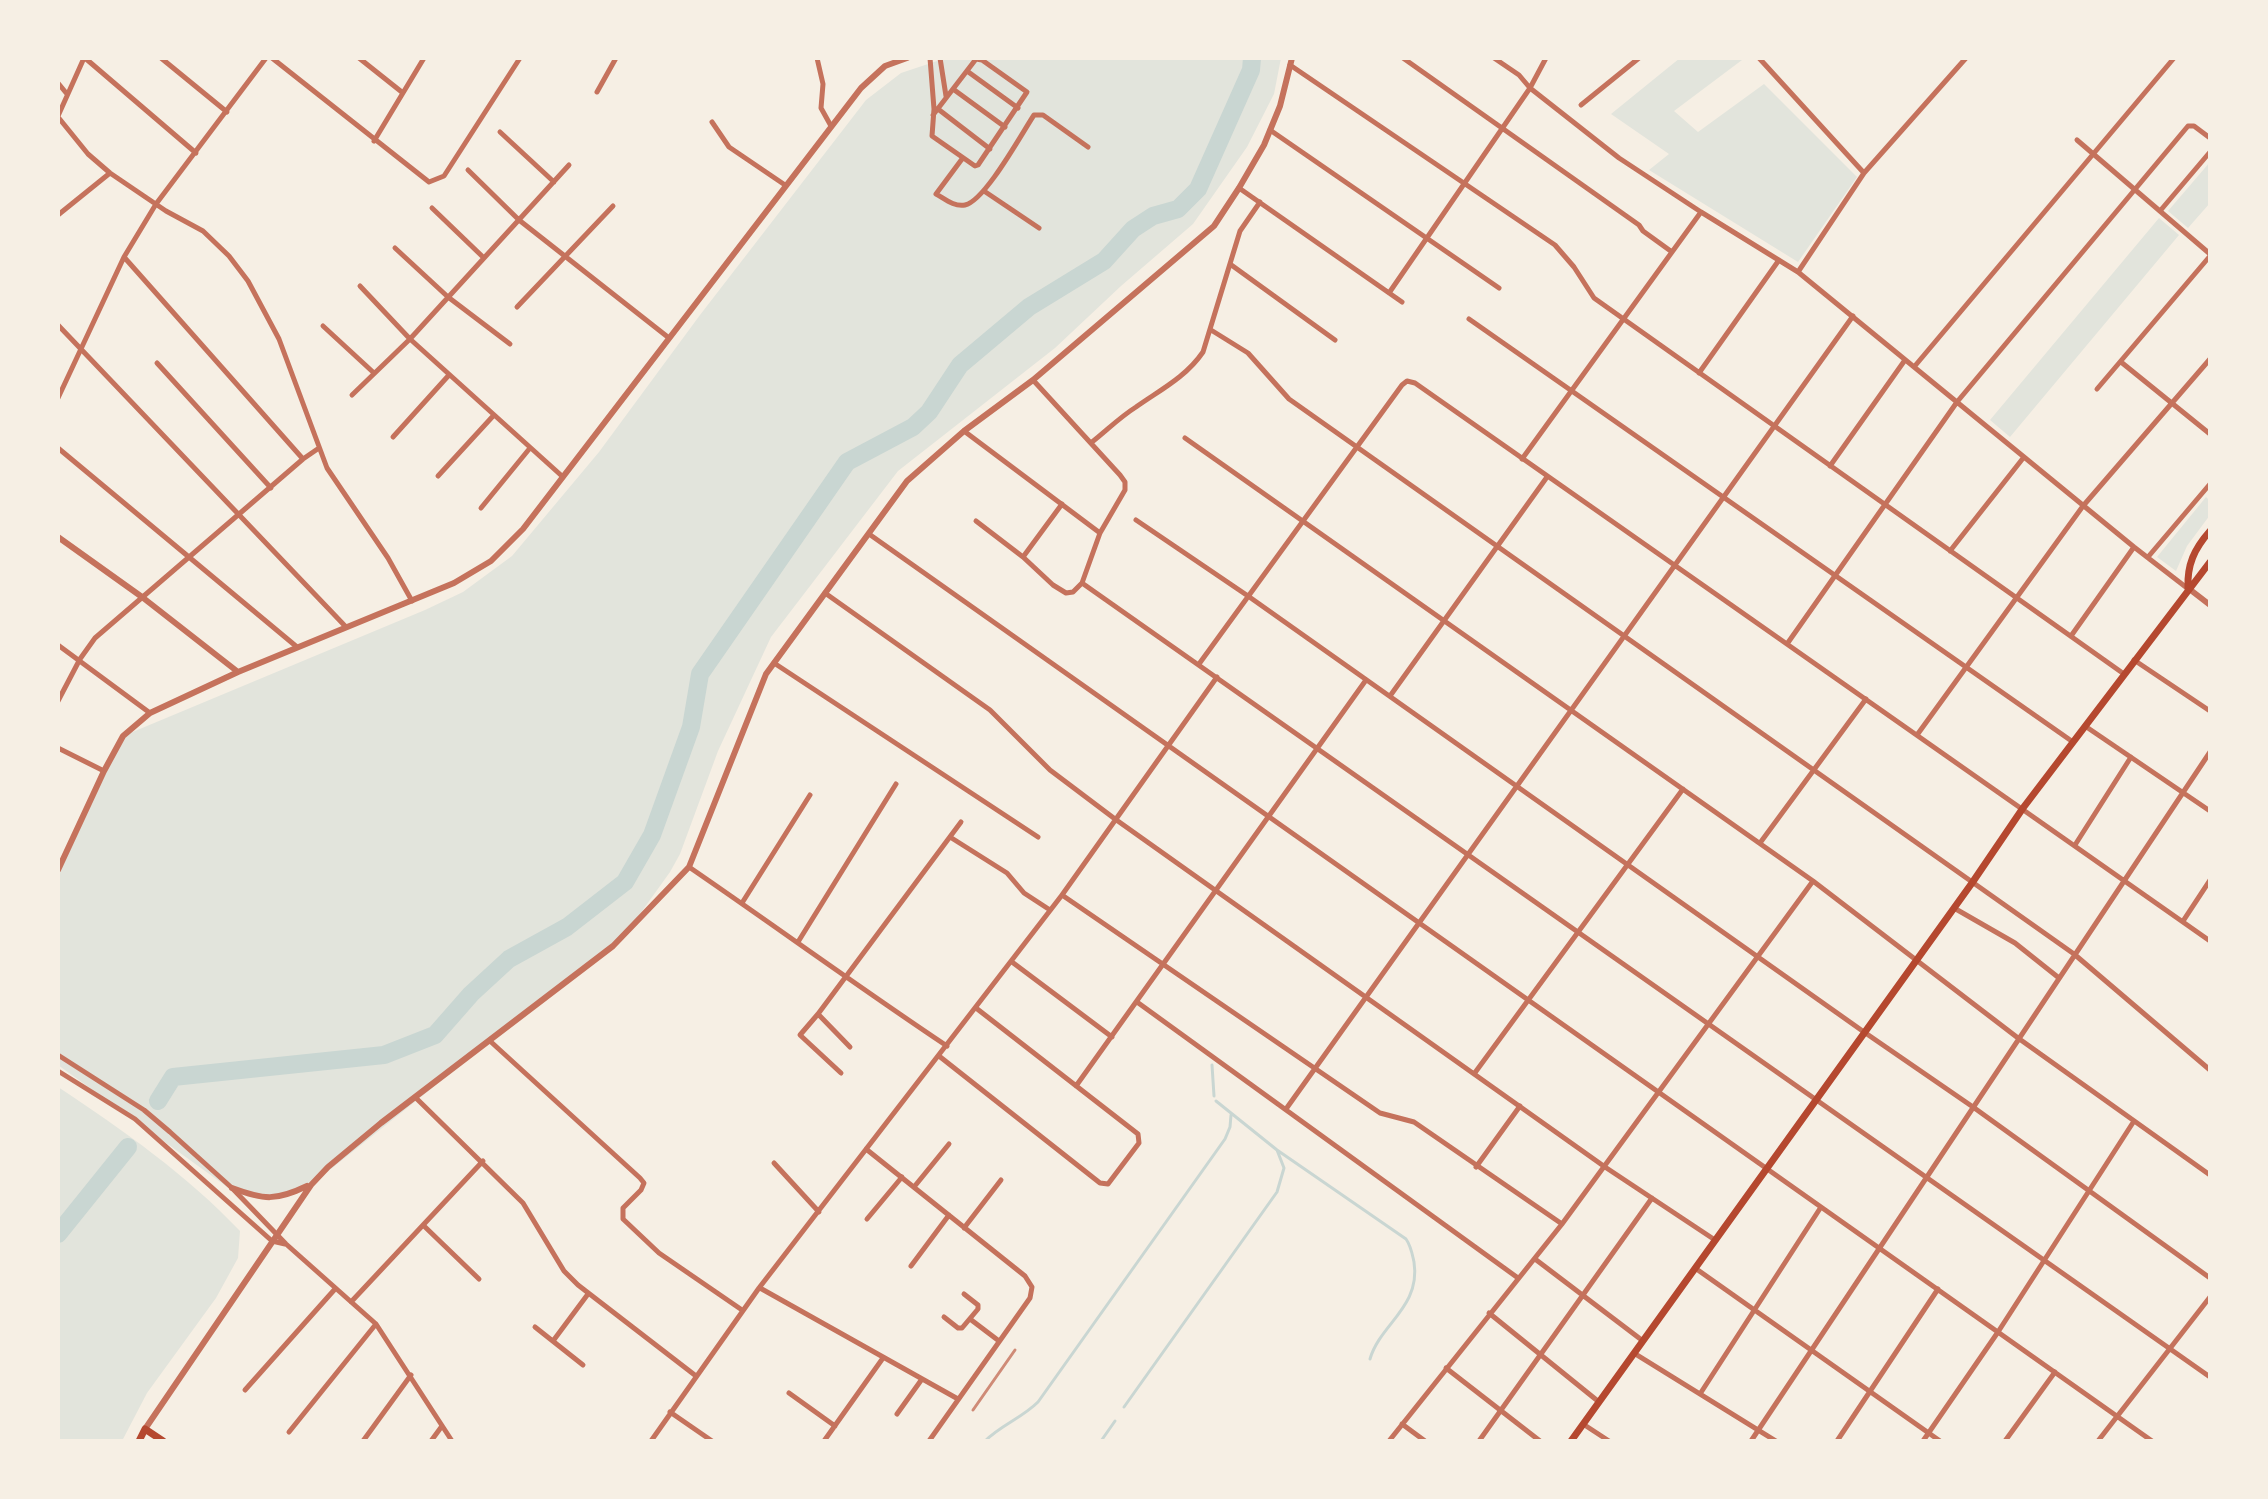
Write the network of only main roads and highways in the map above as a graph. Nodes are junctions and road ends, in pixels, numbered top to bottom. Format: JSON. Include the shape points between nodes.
{"nodes":[{"id":1,"x":2210,"y":531,"type":"edge"},
{"id":2,"x":2210,"y":562,"type":"edge"},
{"id":3,"x":2188,"y":588,"type":"junction"},
{"id":4,"x":139,"y":1441,"type":"edge"},
{"id":5,"x":163,"y":1441,"type":"edge"},
{"id":6,"x":1571,"y":1441,"type":"edge"}],
"edges":[{"from":1,"to":3,"type":"main road","via":[[2188,566]]},
{"from":2,"to":3,"type":"main road"},
{"from":3,"to":6,"type":"main road","via":[[2023,808]]},
{"from":4,"to":5,"type":"main road","via":[[145,1429]]}]}
